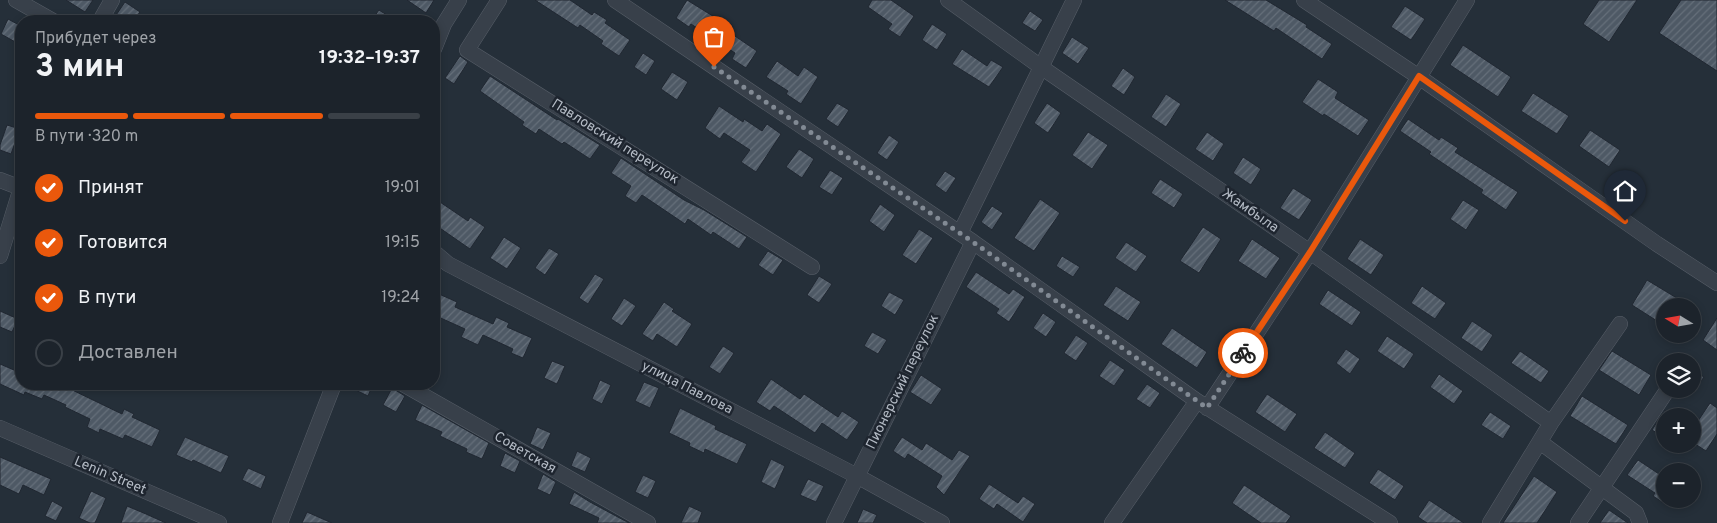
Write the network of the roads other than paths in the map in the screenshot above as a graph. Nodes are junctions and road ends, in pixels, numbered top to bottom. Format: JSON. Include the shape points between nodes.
{"nodes":[{"id":1,"x":16,"y":0,"type":"edge"},
{"id":2,"x":112,"y":0,"type":"edge"},
{"id":3,"x":459,"y":0,"type":"edge"},
{"id":4,"x":498,"y":0,"type":"edge"},
{"id":5,"x":615,"y":0,"type":"edge"},
{"id":6,"x":948,"y":0,"type":"edge"},
{"id":7,"x":1074,"y":0,"type":"edge"},
{"id":8,"x":1304,"y":0,"type":"edge"},
{"id":9,"x":1467,"y":0,"type":"edge"},
{"id":10,"x":42,"y":15,"type":"edge"},
{"id":11,"x":103,"y":15,"type":"edge"},
{"id":12,"x":440,"y":34,"type":"edge"},
{"id":13,"x":1041,"y":67,"type":"junction"},
{"id":14,"x":1419,"y":76,"type":"junction"},
{"id":15,"x":0,"y":180,"type":"edge"},
{"id":16,"x":15,"y":186,"type":"edge"},
{"id":17,"x":15,"y":207,"type":"edge"},
{"id":18,"x":960,"y":233,"type":"junction"},
{"id":19,"x":973,"y":242,"type":"junction"},
{"id":20,"x":1310,"y":252,"type":"junction"},
{"id":21,"x":0,"y":256,"type":"edge"},
{"id":22,"x":440,"y":257,"type":"edge"},
{"id":23,"x":812,"y":267,"type":"dead end"},
{"id":24,"x":1717,"y":283,"type":"edge"},
{"id":25,"x":1620,"y":324,"type":"dead end"},
{"id":26,"x":332,"y":390,"type":"edge"},
{"id":27,"x":414,"y":390,"type":"edge"},
{"id":28,"x":1662,"y":398,"type":"edge"},
{"id":29,"x":1202,"y":404,"type":"junction"},
{"id":30,"x":1552,"y":423,"type":"junction"},
{"id":31,"x":0,"y":428,"type":"edge"},
{"id":32,"x":1540,"y":442,"type":"junction"},
{"id":33,"x":857,"y":476,"type":"junction"},
{"id":34,"x":1601,"y":487,"type":"junction"},
{"id":35,"x":219,"y":523,"type":"edge"},
{"id":36,"x":280,"y":523,"type":"edge"},
{"id":37,"x":648,"y":523,"type":"edge"},
{"id":38,"x":834,"y":523,"type":"edge"},
{"id":39,"x":942,"y":523,"type":"edge"},
{"id":40,"x":1112,"y":523,"type":"edge"},
{"id":41,"x":1390,"y":523,"type":"edge"},
{"id":42,"x":1490,"y":523,"type":"edge"},
{"id":43,"x":1578,"y":523,"type":"edge"},
{"id":44,"x":1640,"y":523,"type":"edge"}],
"edges":[{"from":1,"to":10,"type":"street"},
{"from":2,"to":11,"type":"street"},
{"from":3,"to":12,"type":"street"},
{"from":4,"to":23,"type":"street","name":"Павловский переулок","via":[[467,50]]},
{"from":5,"to":18,"type":"street"},
{"from":6,"to":13,"type":"street","name":"Жамбыла"},
{"from":7,"to":13,"type":"street"},
{"from":8,"to":14,"type":"street"},
{"from":9,"to":14,"type":"street"},
{"from":13,"to":18,"type":"street"},
{"from":13,"to":20,"type":"street","name":"Жамбыла"},
{"from":14,"to":20,"type":"street"},
{"from":14,"to":24,"type":"street"},
{"from":15,"to":16,"type":"street"},
{"from":17,"to":21,"type":"street"},
{"from":18,"to":19,"type":"street"},
{"from":19,"to":29,"type":"street"},
{"from":19,"to":33,"type":"street","name":"Пионерский переулок"},
{"from":20,"to":29,"type":"street"},
{"from":20,"to":30,"type":"street","name":"Жамбыла"},
{"from":22,"to":33,"type":"street","name":"улица Павлова"},
{"from":25,"to":30,"type":"street"},
{"from":26,"to":36,"type":"street"},
{"from":27,"to":37,"type":"street","name":"Советская"},
{"from":28,"to":34,"type":"street"},
{"from":29,"to":40,"type":"street"},
{"from":29,"to":41,"type":"street"},
{"from":30,"to":32,"type":"street"},
{"from":31,"to":35,"type":"street","name":"Lenin Street"},
{"from":32,"to":34,"type":"street"},
{"from":32,"to":42,"type":"street"},
{"from":33,"to":38,"type":"street","name":"Пионерский переулок"},
{"from":33,"to":39,"type":"street","name":"улица Павлова"},
{"from":34,"to":43,"type":"street"},
{"from":34,"to":44,"type":"street","via":[[1636,513]]}]}
